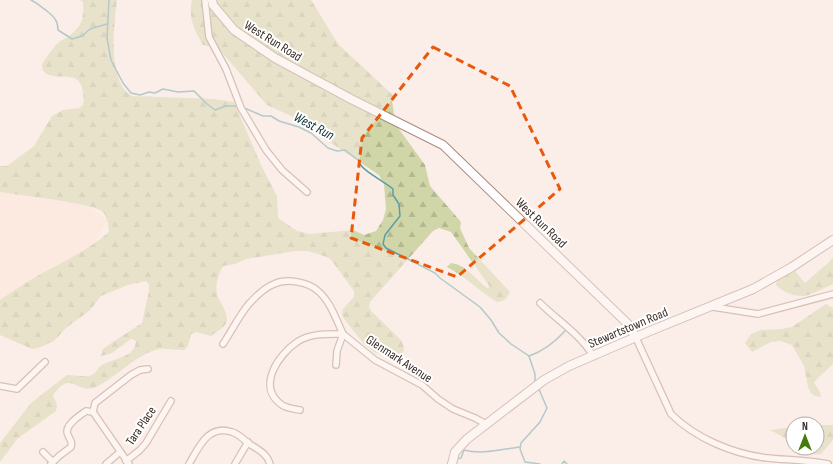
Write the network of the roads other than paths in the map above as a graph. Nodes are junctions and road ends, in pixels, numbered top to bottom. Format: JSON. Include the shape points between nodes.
{"nodes":[{"id":1,"x":205,"y":0,"type":"edge"},
{"id":2,"x":212,"y":0,"type":"edge"},
{"id":3,"x":307,"y":192,"type":"dead end"},
{"id":4,"x":833,"y":240,"type":"edge"},
{"id":5,"x":833,"y":294,"type":"edge"},
{"id":6,"x":540,"y":303,"type":"dead end"},
{"id":7,"x":710,"y":306,"type":"junction"},
{"id":8,"x":343,"y":334,"type":"junction"},
{"id":9,"x":636,"y":338,"type":"junction"},
{"id":10,"x":223,"y":344,"type":"dead end"},
{"id":11,"x":593,"y":356,"type":"junction"},
{"id":12,"x":46,"y":362,"type":"dead end"},
{"id":13,"x":336,"y":365,"type":"dead end"},
{"id":14,"x":148,"y":369,"type":"dead end"},
{"id":15,"x":0,"y":386,"type":"edge"},
{"id":16,"x":170,"y":401,"type":"dead end"},
{"id":17,"x":300,"y":410,"type":"dead end"},
{"id":18,"x":93,"y":412,"type":"junction"},
{"id":19,"x":486,"y":424,"type":"junction"},
{"id":20,"x":248,"y":442,"type":"junction"},
{"id":21,"x":43,"y":452,"type":"dead end"},
{"id":22,"x":120,"y":452,"type":"junction"},
{"id":23,"x":128,"y":462,"type":"edge"},
{"id":24,"x":52,"y":463,"type":"edge"},
{"id":25,"x":106,"y":464,"type":"edge"},
{"id":26,"x":189,"y":464,"type":"edge"},
{"id":27,"x":235,"y":464,"type":"edge"},
{"id":28,"x":270,"y":464,"type":"edge"},
{"id":29,"x":452,"y":464,"type":"edge"},
{"id":30,"x":828,"y":464,"type":"edge"}],
"edges":[{"from":1,"to":3,"type":"street","via":[[209,37],[241,108],[266,150],[282,170]]},
{"from":2,"to":9,"type":"street","name":"West Run Road","via":[[213,5],[234,30],[275,58],[443,145],[628,324]]},
{"from":4,"to":7,"type":"street","name":"Stewartstown Road","via":[[772,279]]},
{"from":5,"to":7,"type":"street","via":[[758,314]]},
{"from":6,"to":11,"type":"street","via":[[573,333]]},
{"from":7,"to":9,"type":"street","name":"Stewartstown Road"},
{"from":8,"to":10,"type":"street","via":[[331,308],[318,291],[305,284],[291,281],[274,283],[261,292],[247,306]]},
{"from":8,"to":13,"type":"street","via":[[337,351]]},
{"from":8,"to":17,"type":"street","via":[[318,334],[298,341],[284,352],[272,370],[270,390],[275,399],[283,406]]},
{"from":8,"to":19,"type":"street","name":"Glenmark Avenue","via":[[375,360],[422,385],[453,409]]},
{"from":9,"to":11,"type":"street","name":"Stewartstown Road"},
{"from":9,"to":30,"type":"street","name":"West Run Road","via":[[671,414],[697,434],[733,449],[765,457]]},
{"from":11,"to":19,"type":"street","name":"Stewartstown Road","via":[[544,380]]},
{"from":12,"to":15,"type":"street","via":[[17,389]]},
{"from":14,"to":18,"type":"street","via":[[131,375],[95,403]]},
{"from":16,"to":23,"type":"street","name":"Tara Place","via":[[146,443]]},
{"from":18,"to":22,"type":"street"},
{"from":18,"to":24,"type":"street","via":[[86,411],[67,428],[71,448]]},
{"from":19,"to":29,"type":"street","name":"Stewartstown Road","via":[[463,442]]},
{"from":20,"to":26,"type":"street","via":[[233,432],[216,432],[204,439]]},
{"from":20,"to":27,"type":"street"},
{"from":20,"to":28,"type":"street","via":[[262,451]]},
{"from":21,"to":24,"type":"street"},
{"from":22,"to":23,"type":"street"},
{"from":22,"to":25,"type":"street"}]}
